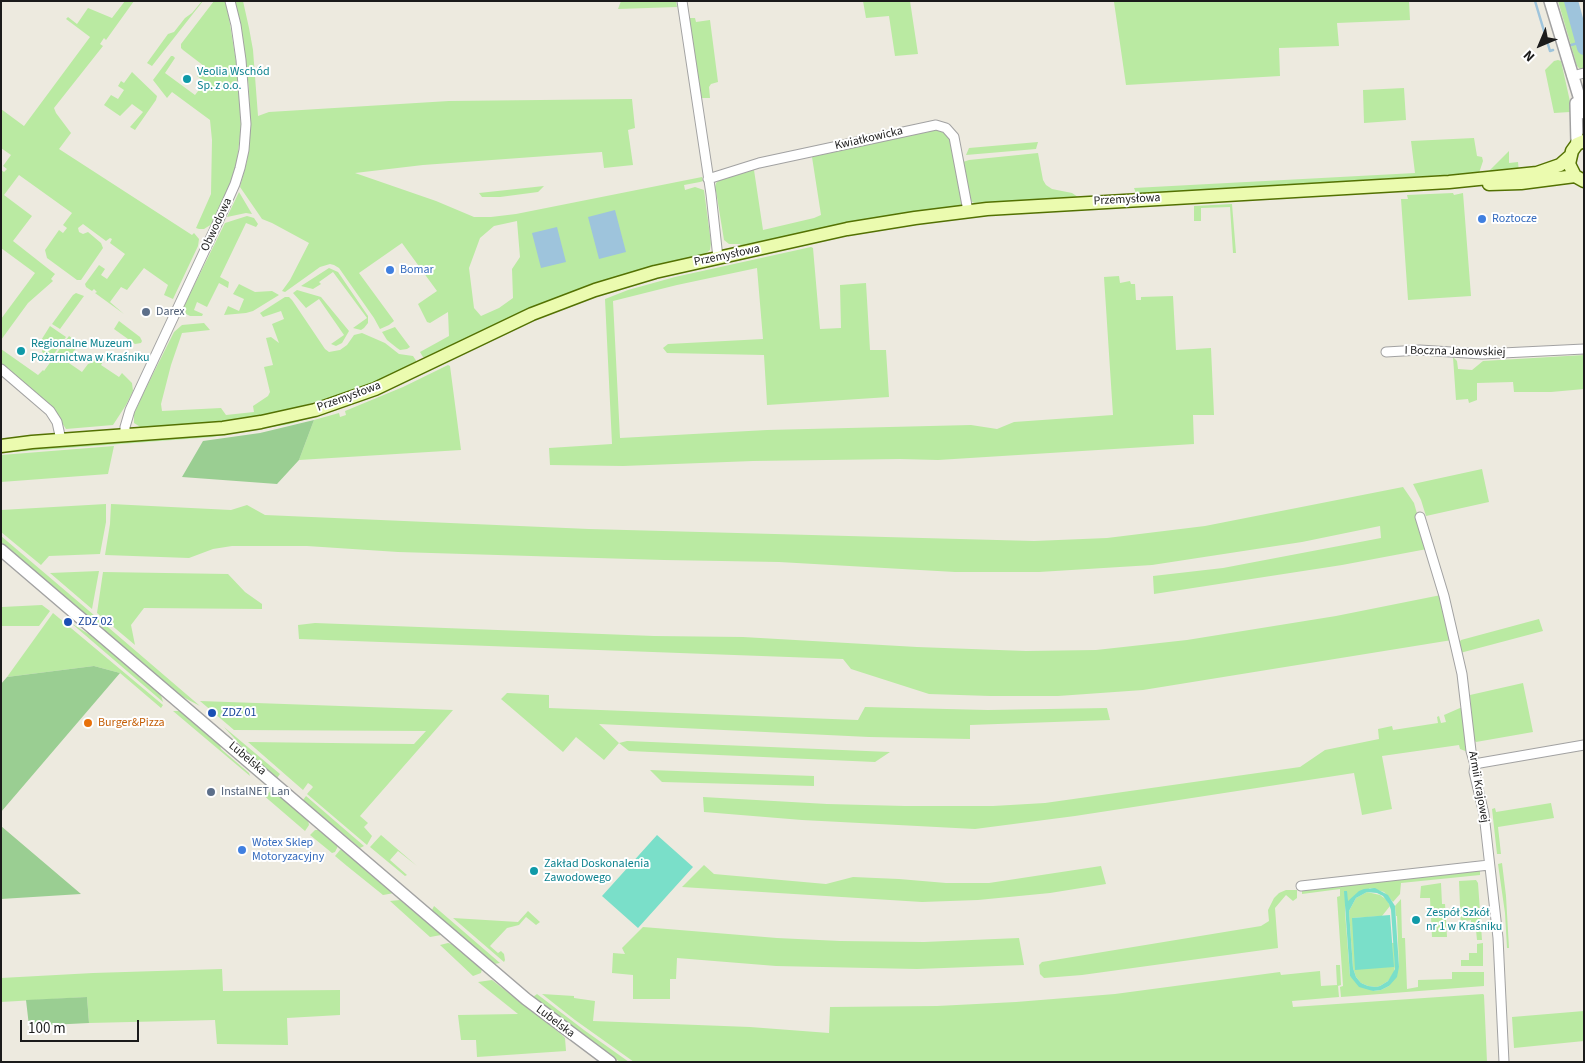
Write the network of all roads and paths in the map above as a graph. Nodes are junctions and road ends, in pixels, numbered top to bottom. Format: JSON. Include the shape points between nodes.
{"nodes":[{"id":1,"x":230,"y":1,"type":"edge"},
{"id":2,"x":682,"y":1,"type":"edge"},
{"id":3,"x":1550,"y":1,"type":"edge"},
{"id":4,"x":1584,"y":73,"type":"edge"},
{"id":5,"x":1572,"y":76,"type":"junction"},
{"id":6,"x":1584,"y":113,"type":"edge"},
{"id":7,"x":1580,"y":143,"type":"edge"},
{"id":8,"x":1569,"y":157,"type":"junction"},
{"id":9,"x":708,"y":179,"type":"junction"},
{"id":10,"x":1579,"y":179,"type":"edge"},
{"id":11,"x":1449,"y":182,"type":"junction"},
{"id":12,"x":968,"y":211,"type":"junction"},
{"id":13,"x":718,"y":258,"type":"junction"},
{"id":14,"x":1584,"y":349,"type":"edge"},
{"id":15,"x":1386,"y":352,"type":"dead end"},
{"id":16,"x":1,"y":369,"type":"edge"},
{"id":17,"x":125,"y":436,"type":"junction"},
{"id":18,"x":61,"y":440,"type":"junction"},
{"id":19,"x":1,"y":441,"type":"edge"},
{"id":20,"x":32,"y":442,"type":"junction"},
{"id":21,"x":1,"y":446,"type":"edge"},
{"id":22,"x":1420,"y":517,"type":"dead end"},
{"id":23,"x":1,"y":550,"type":"edge"},
{"id":24,"x":1584,"y":745,"type":"edge"},
{"id":25,"x":1476,"y":765,"type":"junction"},
{"id":26,"x":1489,"y":865,"type":"junction"},
{"id":27,"x":1301,"y":886,"type":"dead end"},
{"id":28,"x":610,"y":1062,"type":"edge"},
{"id":29,"x":1504,"y":1062,"type":"edge"}],
"edges":[{"from":1,"to":17,"type":"street","name":"Obwodowa","via":[[236,25],[246,124],[240,168],[130,410],[124,427]]},
{"from":2,"to":9,"type":"street"},
{"from":3,"to":5,"type":"street"},
{"from":4,"to":5,"type":"street"},
{"from":5,"to":6,"type":"street"},
{"from":5,"to":7,"type":"street"},
{"from":7,"to":8,"type":"main road"},
{"from":8,"to":10,"type":"main road","via":[[1571,170]]},
{"from":8,"to":11,"type":"main road","name":"Przemysłowa","via":[[1560,165],[1537,173]]},
{"from":9,"to":12,"type":"street","name":"Kwiatkowicka","via":[[759,162],[936,125],[946,128],[954,137]]},
{"from":9,"to":13,"type":"street"},
{"from":10,"to":11,"type":"main road","name":"Przemysłowa","via":[[1506,185]]},
{"from":11,"to":12,"type":"main road","name":"Przemysłowa"},
{"from":12,"to":13,"type":"main road","name":"Przemysłowa","via":[[847,229]]},
{"from":13,"to":17,"type":"main road","name":"Przemysłowa","via":[[655,272],[577,296],[375,389],[315,410],[223,428]]},
{"from":14,"to":15,"type":"street","name":"I Boczna Janowskiej","via":[[1482,354],[1420,350]]},
{"from":16,"to":18,"type":"street","via":[[50,411],[57,422]]},
{"from":17,"to":18,"type":"main road","name":"Przemysłowa"},
{"from":18,"to":20,"type":"main road","name":"Przemysłowa"},
{"from":19,"to":20,"type":"main road","name":"Przemysłowa"},
{"from":20,"to":21,"type":"main road","name":"Przemysłowa"},
{"from":22,"to":25,"type":"street","name":"Armii Krajowej","via":[[1444,596],[1462,674],[1471,751]]},
{"from":23,"to":28,"type":"street","name":"Lubelska","via":[[526,999]]},
{"from":24,"to":25,"type":"street"},
{"from":25,"to":26,"type":"street","name":"Armii Krajowej","via":[[1474,772],[1484,814]]},
{"from":26,"to":27,"type":"street"},
{"from":26,"to":29,"type":"street","name":"Armii Krajowej","via":[[1498,938]]}]}
